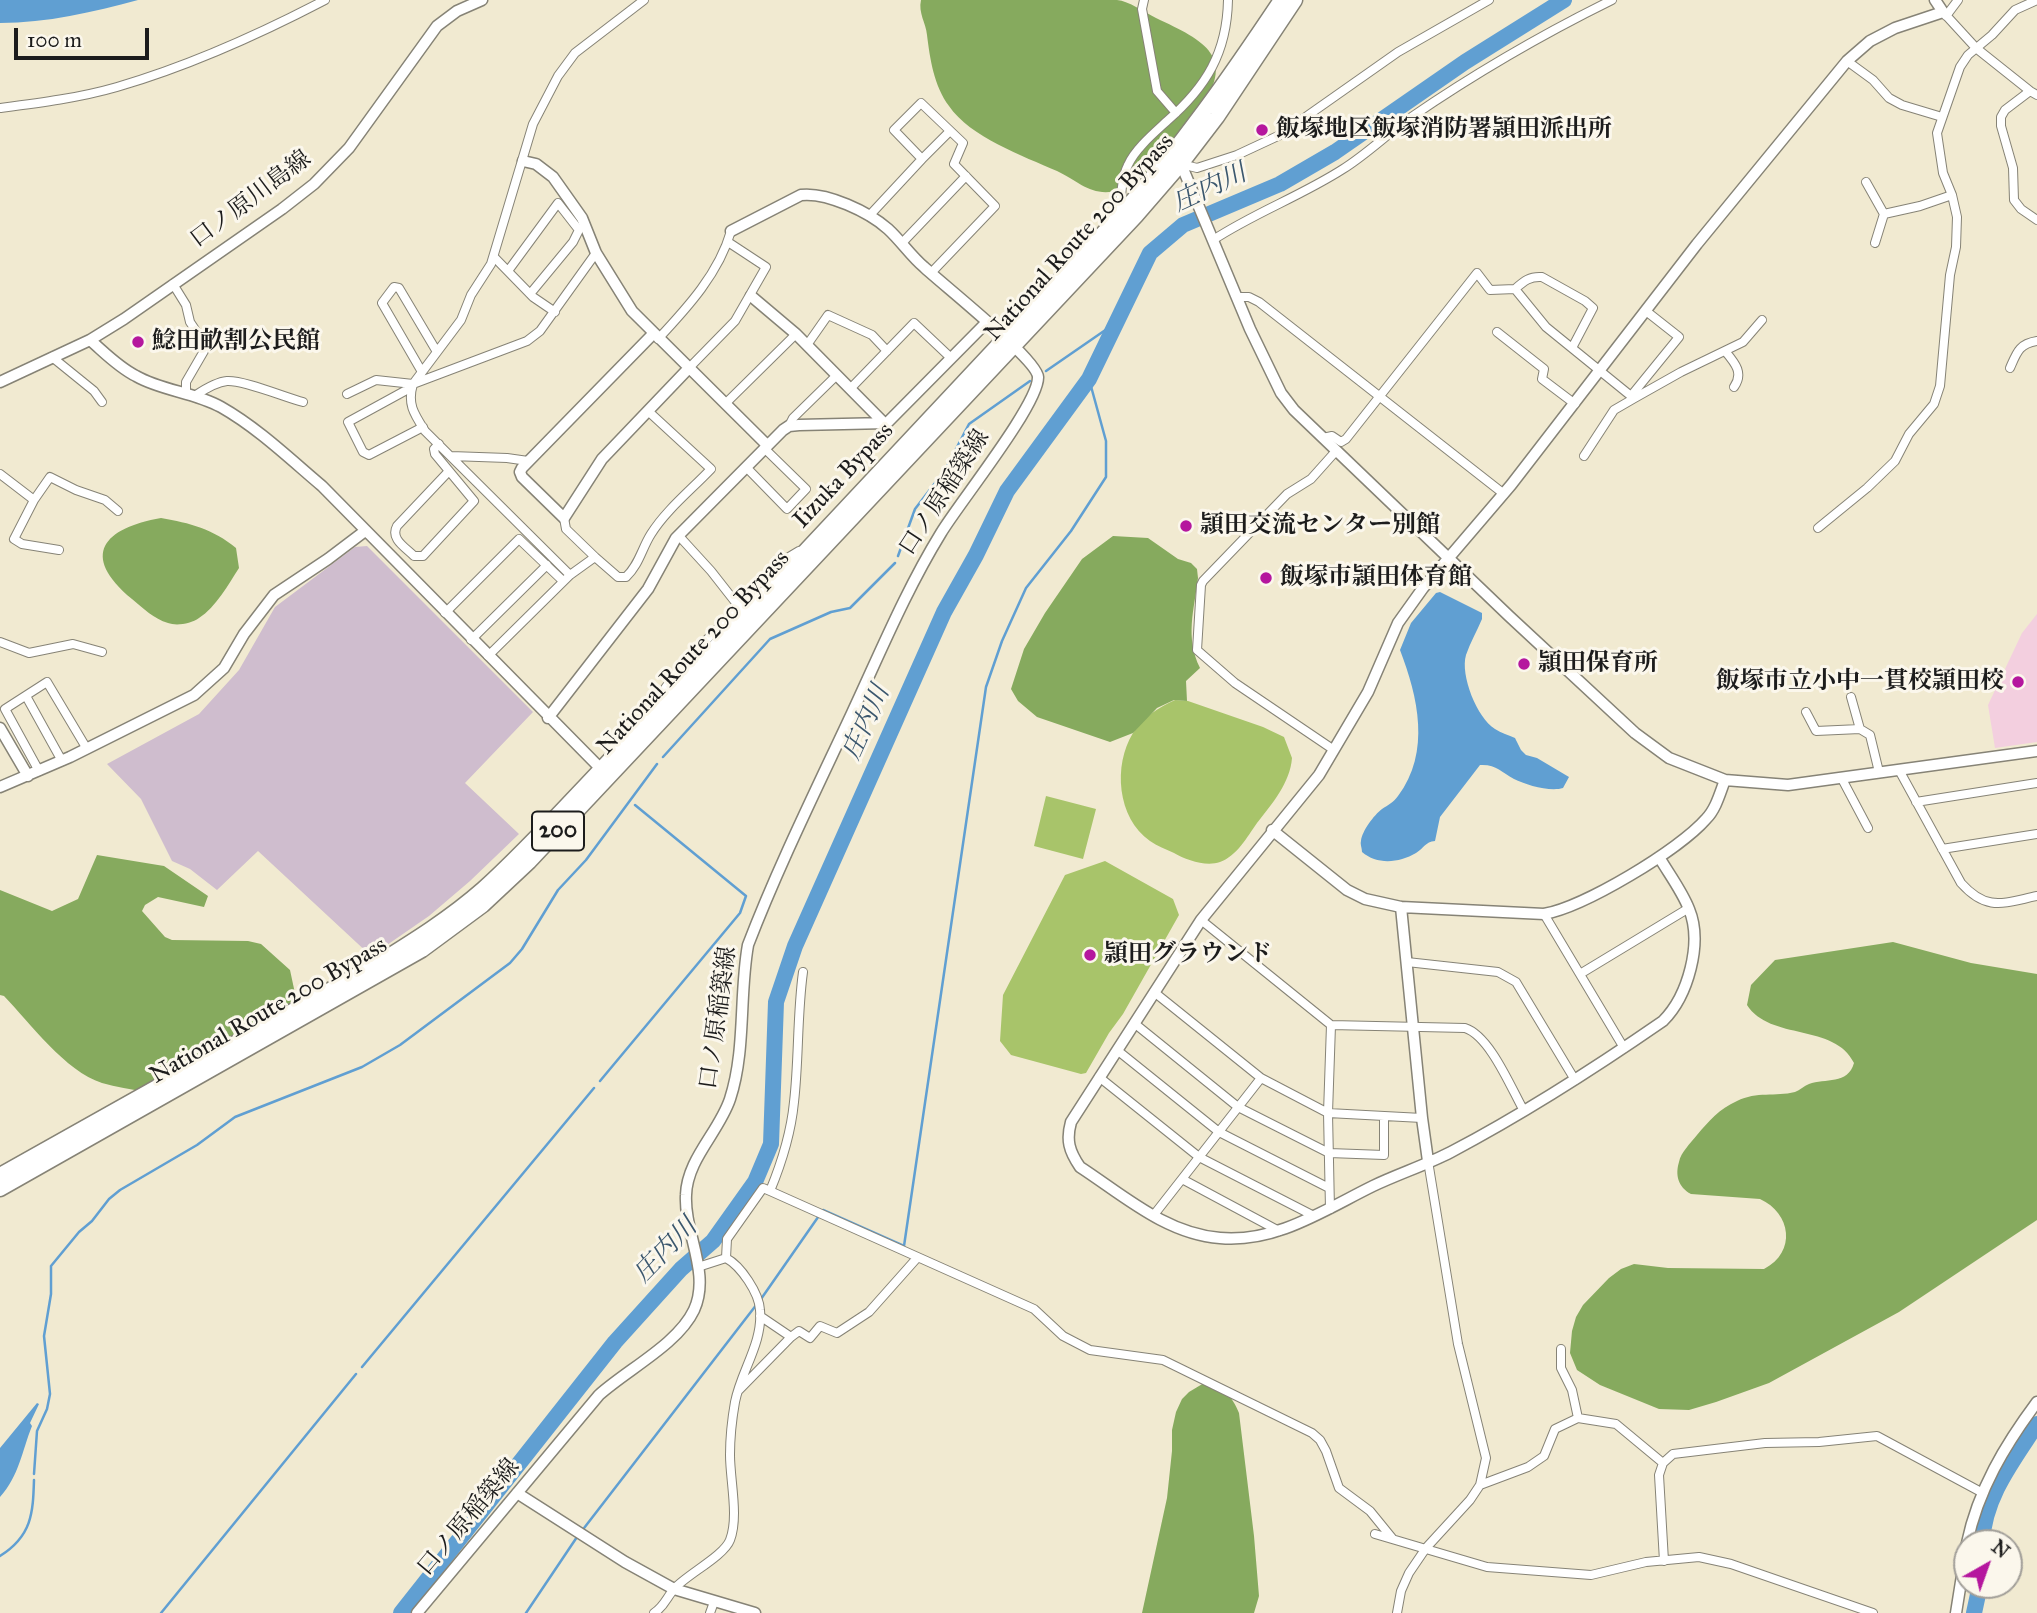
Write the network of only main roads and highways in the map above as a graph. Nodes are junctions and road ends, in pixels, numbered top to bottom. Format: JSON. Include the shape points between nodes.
{"nodes":[{"id":1,"x":1281,"y":0,"type":"edge"},
{"id":2,"x":1295,"y":0,"type":"edge"},
{"id":3,"x":1176,"y":160,"type":"junction"},
{"id":4,"x":1009,"y":342,"type":"junction"},
{"id":5,"x":605,"y":773,"type":"junction"},
{"id":6,"x":0,"y":1175,"type":"edge"},
{"id":7,"x":0,"y":1189,"type":"edge"}],
"edges":[{"from":1,"to":3,"type":"highway","name":"Iizuka Bypass","number":"200"},
{"from":2,"to":3,"type":"highway","name":"National Route 200 Bypass","number":"200","via":[[1217,117]]},
{"from":3,"to":4,"type":"highway","name":"Iizuka Bypass","number":"200","via":[[1120,215]]},
{"from":3,"to":4,"type":"highway","name":"National Route 200 Bypass","number":"200","via":[[1136,216]]},
{"from":4,"to":5,"type":"highway","name":"National Route 200 Bypass","number":"200"},
{"from":4,"to":5,"type":"highway","name":"Iizuka Bypass","number":"200","via":[[741,610]]},
{"from":5,"to":6,"type":"highway","name":"Iizuka Bypass","number":"200","via":[[481,890],[416,939]]},
{"from":5,"to":7,"type":"highway","name":"National Route 200 Bypass","number":"200","via":[[510,879],[422,950]]}]}
